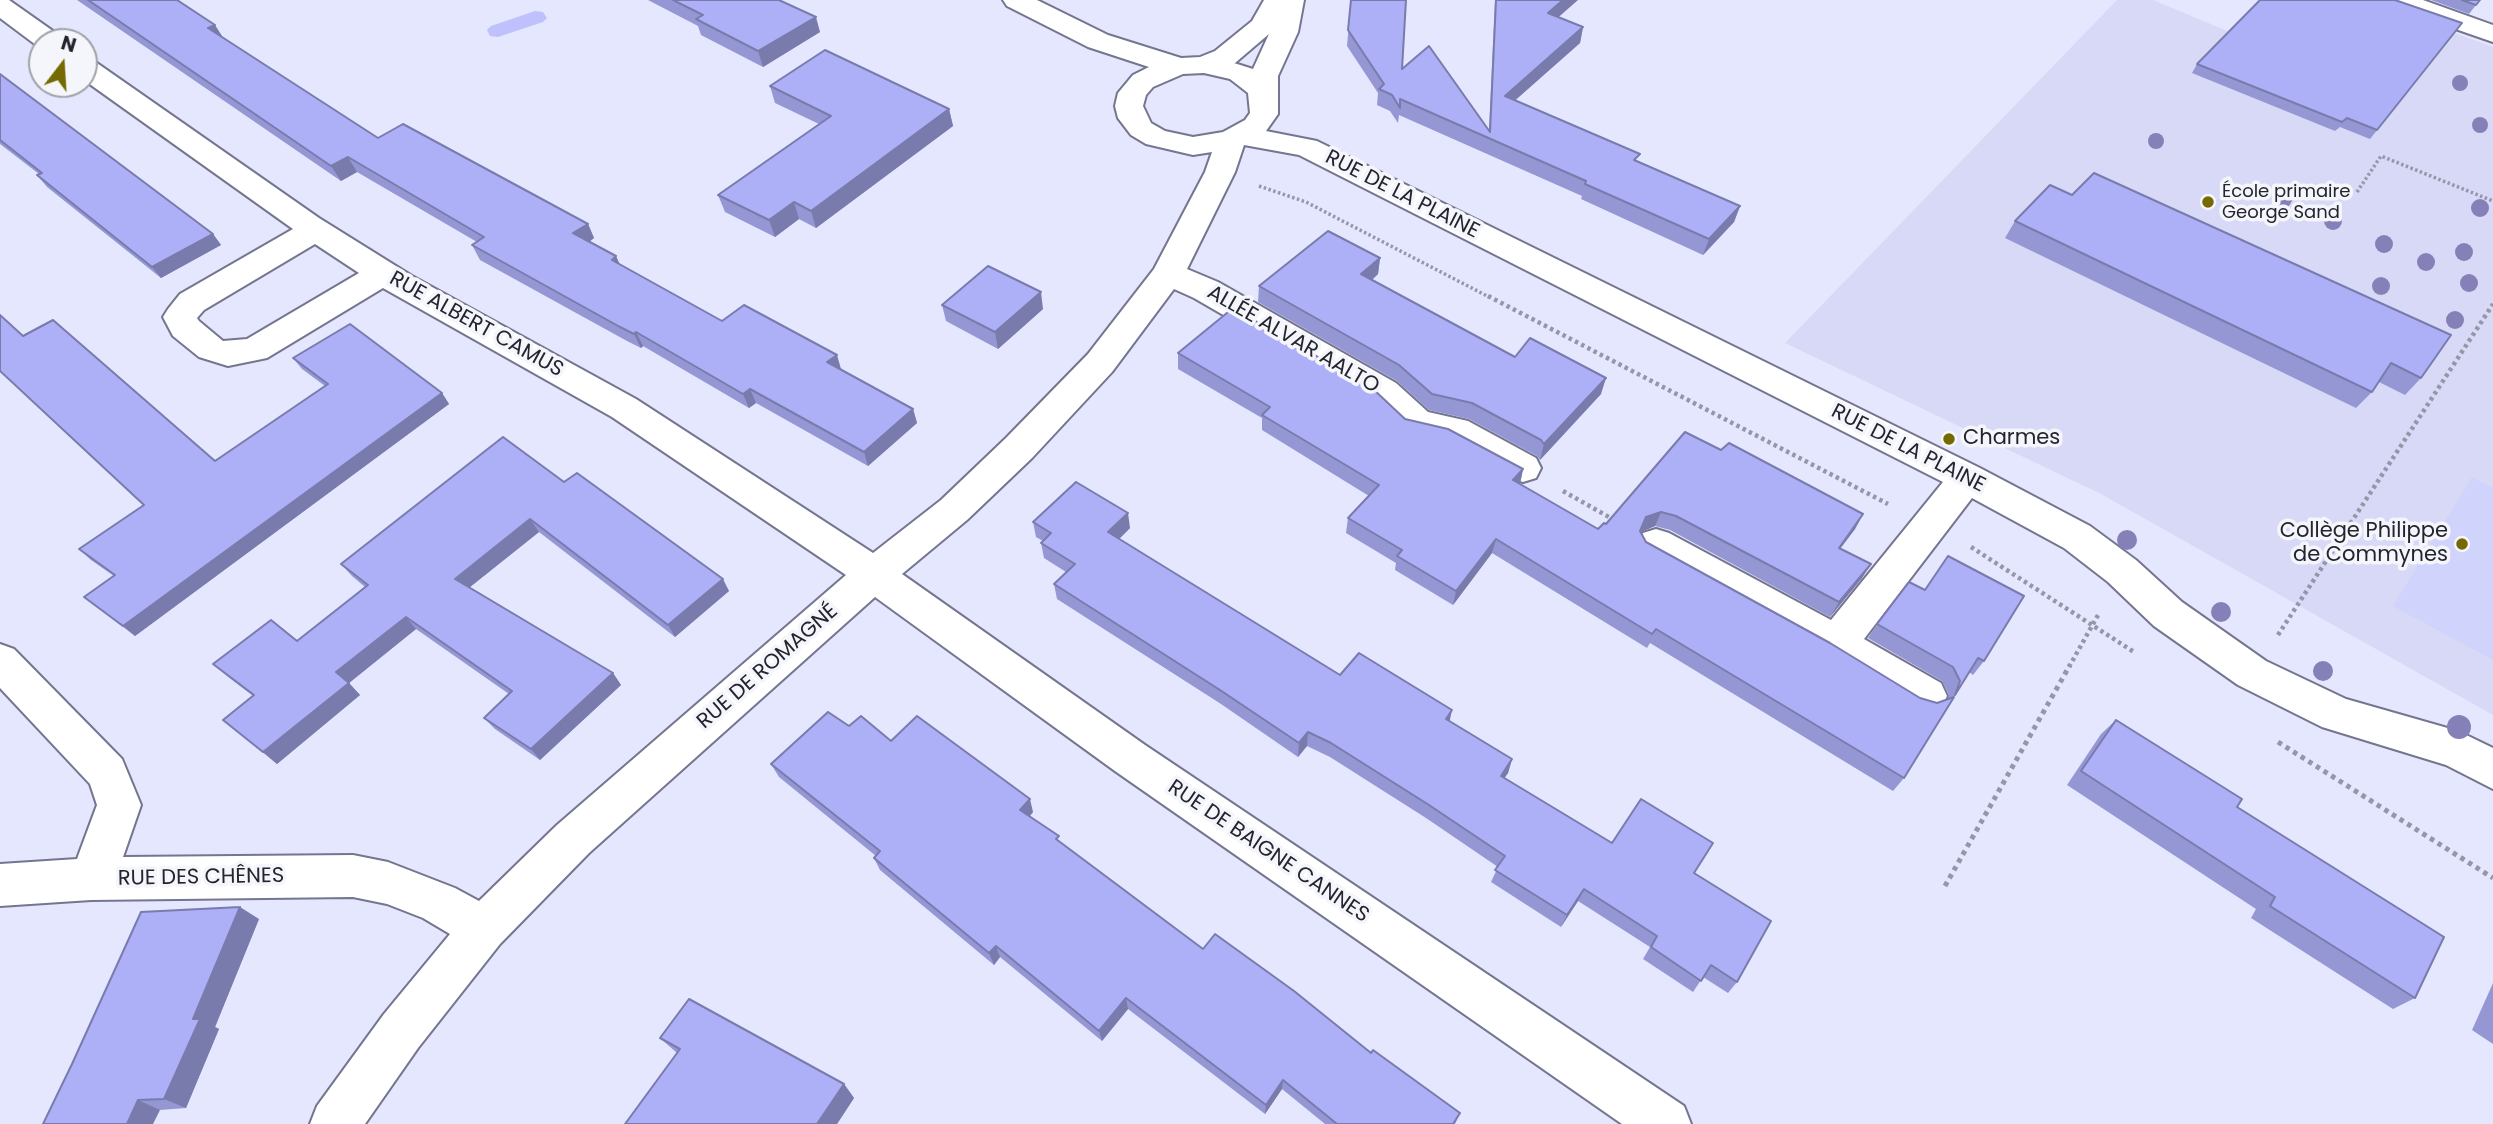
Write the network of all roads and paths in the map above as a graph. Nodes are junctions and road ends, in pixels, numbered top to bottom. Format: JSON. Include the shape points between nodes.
{"nodes":[{"id":1,"x":1016,"y":0,"type":"edge"},
{"id":2,"x":1277,"y":0,"type":"edge"},
{"id":3,"x":1291,"y":0,"type":"edge"},
{"id":4,"x":2398,"y":0,"type":"edge"},
{"id":5,"x":0,"y":6,"type":"edge"},
{"id":6,"x":27,"y":25,"type":"junction"},
{"id":7,"x":31,"y":28,"type":"edge"},
{"id":8,"x":2493,"y":34,"type":"edge"},
{"id":9,"x":0,"y":36,"type":"edge"},
{"id":10,"x":1098,"y":41,"type":"junction"},
{"id":11,"x":1192,"y":65,"type":"junction"},
{"id":12,"x":98,"y":77,"type":"edge"},
{"id":13,"x":1132,"y":93,"type":"junction"},
{"id":14,"x":1263,"y":97,"type":"junction"},
{"id":15,"x":1156,"y":138,"type":"junction"},
{"id":16,"x":1236,"y":138,"type":"junction"},
{"id":17,"x":1307,"y":147,"type":"junction"},
{"id":18,"x":1220,"y":172,"type":"junction"},
{"id":19,"x":2357,"y":192,"type":"dead end"},
{"id":20,"x":2493,"y":201,"type":"edge"},
{"id":21,"x":1198,"y":211,"type":"junction"},
{"id":22,"x":316,"y":230,"type":"junction"},
{"id":23,"x":383,"y":273,"type":"junction"},
{"id":24,"x":1168,"y":274,"type":"junction"},
{"id":25,"x":2493,"y":304,"type":"edge"},
{"id":26,"x":1523,"y":468,"type":"joint"},
{"id":27,"x":1967,"y":478,"type":"junction"},
{"id":28,"x":1930,"y":525,"type":"junction"},
{"id":29,"x":1656,"y":544,"type":"joint"},
{"id":30,"x":2122,"y":571,"type":"junction"},
{"id":31,"x":874,"y":574,"type":"junction"},
{"id":32,"x":2299,"y":605,"type":"dead end"},
{"id":33,"x":2092,"y":625,"type":"junction"},
{"id":34,"x":1837,"y":643,"type":"junction"},
{"id":35,"x":2144,"y":658,"type":"dead end"},
{"id":36,"x":0,"y":661,"type":"edge"},
{"id":37,"x":1926,"y":696,"type":"dead end"},
{"id":38,"x":2273,"y":740,"type":"dead end"},
{"id":39,"x":2493,"y":770,"type":"edge"},
{"id":40,"x":2493,"y":878,"type":"edge"},
{"id":41,"x":91,"y":879,"type":"junction"},
{"id":42,"x":0,"y":885,"type":"edge"},
{"id":43,"x":1945,"y":886,"type":"dead end"},
{"id":44,"x":484,"y":928,"type":"junction"},
{"id":45,"x":335,"y":1124,"type":"edge"},
{"id":46,"x":1666,"y":1124,"type":"edge"}],
"edges":[{"from":1,"to":10,"type":"street"},
{"from":2,"to":11,"type":"street","via":[[1263,26],[1225,57]]},
{"from":3,"to":14,"type":"street","via":[[1284,32],[1264,76]]},
{"from":4,"to":8,"type":"street"},
{"from":5,"to":6,"type":"street"},
{"from":6,"to":7,"type":"street"},
{"from":6,"to":9,"type":"street"},
{"from":10,"to":11,"type":"street","via":[[1147,58]]},
{"from":10,"to":13,"type":"street","via":[[1123,70]]},
{"from":11,"to":13,"type":"street","via":[[1152,76]]},
{"from":11,"to":14,"type":"street","via":[[1239,73],[1253,81]]},
{"from":12,"to":22,"type":"street","name":"RUE ALBERT CAMUS"},
{"from":13,"to":15,"type":"street","via":[[1132,118]]},
{"from":14,"to":16,"type":"street","via":[[1264,114]]},
{"from":14,"to":17,"type":"street","name":"RUE DE LA PLAINE"},
{"from":15,"to":16,"type":"street","via":[[1192,146]]},
{"from":15,"to":21,"type":"street","via":[[1186,174]]},
{"from":16,"to":17,"type":"street","name":"RUE DE LA PLAINE"},
{"from":16,"to":18,"type":"street","name":"RUE DE ROMAGNÉ"},
{"from":17,"to":27,"type":"street","name":"RUE DE LA PLAINE"},
{"from":18,"to":21,"type":"street","name":"RUE DE ROMAGNÉ"},
{"from":18,"to":28,"type":"path","via":[[1306,202]]},
{"from":19,"to":20,"type":"path","via":[[2381,156]]},
{"from":21,"to":24,"type":"street","name":"RUE DE ROMAGNÉ"},
{"from":22,"to":23,"type":"street","name":"RUE ALBERT CAMUS"},
{"from":22,"to":23,"type":"street","via":[[192,302],[180,317],[185,328],[211,349],[228,354],[255,350]]},
{"from":23,"to":31,"type":"street","name":"RUE ALBERT CAMUS","via":[[624,408]]},
{"from":24,"to":26,"type":"street","name":"ALLÉE ALVAR AALTO","via":[[1206,290],[1384,392],[1418,424],[1455,430]]},
{"from":24,"to":31,"type":"street","name":"RUE DE ROMAGNÉ","via":[[1100,363],[1019,448],[954,510]]},
{"from":25,"to":32,"type":"path"},
{"from":26,"to":29,"type":"path"},
{"from":27,"to":28,"type":"street"},
{"from":27,"to":30,"type":"street","name":"RUE DE LA PLAINE","via":[[2077,537]]},
{"from":28,"to":33,"type":"path"},
{"from":28,"to":34,"type":"street"},
{"from":29,"to":34,"type":"street"},
{"from":30,"to":33,"type":"path"},
{"from":30,"to":39,"type":"street","name":"RUE DE LA PLAINE","via":[[2168,614],[2252,673],[2337,714],[2458,750]]},
{"from":31,"to":44,"type":"street","name":"RUE DE ROMAGNÉ","via":[[573,839]]},
{"from":31,"to":46,"type":"street","name":"RUE DE BAIGNE CANNES","via":[[1130,758]]},
{"from":33,"to":35,"type":"path"},
{"from":33,"to":43,"type":"path"},
{"from":34,"to":37,"type":"street"},
{"from":36,"to":41,"type":"street","name":"RUE DES CHÊNES","via":[[107,772],[119,805]]},
{"from":38,"to":40,"type":"path"},
{"from":41,"to":42,"type":"street"},
{"from":41,"to":44,"type":"street","name":"RUE DES CHÊNES","via":[[353,876],[388,883],[439,903]]},
{"from":44,"to":45,"type":"street","name":"RUE DE ROMAGNÉ","via":[[401,1031]]}]}
